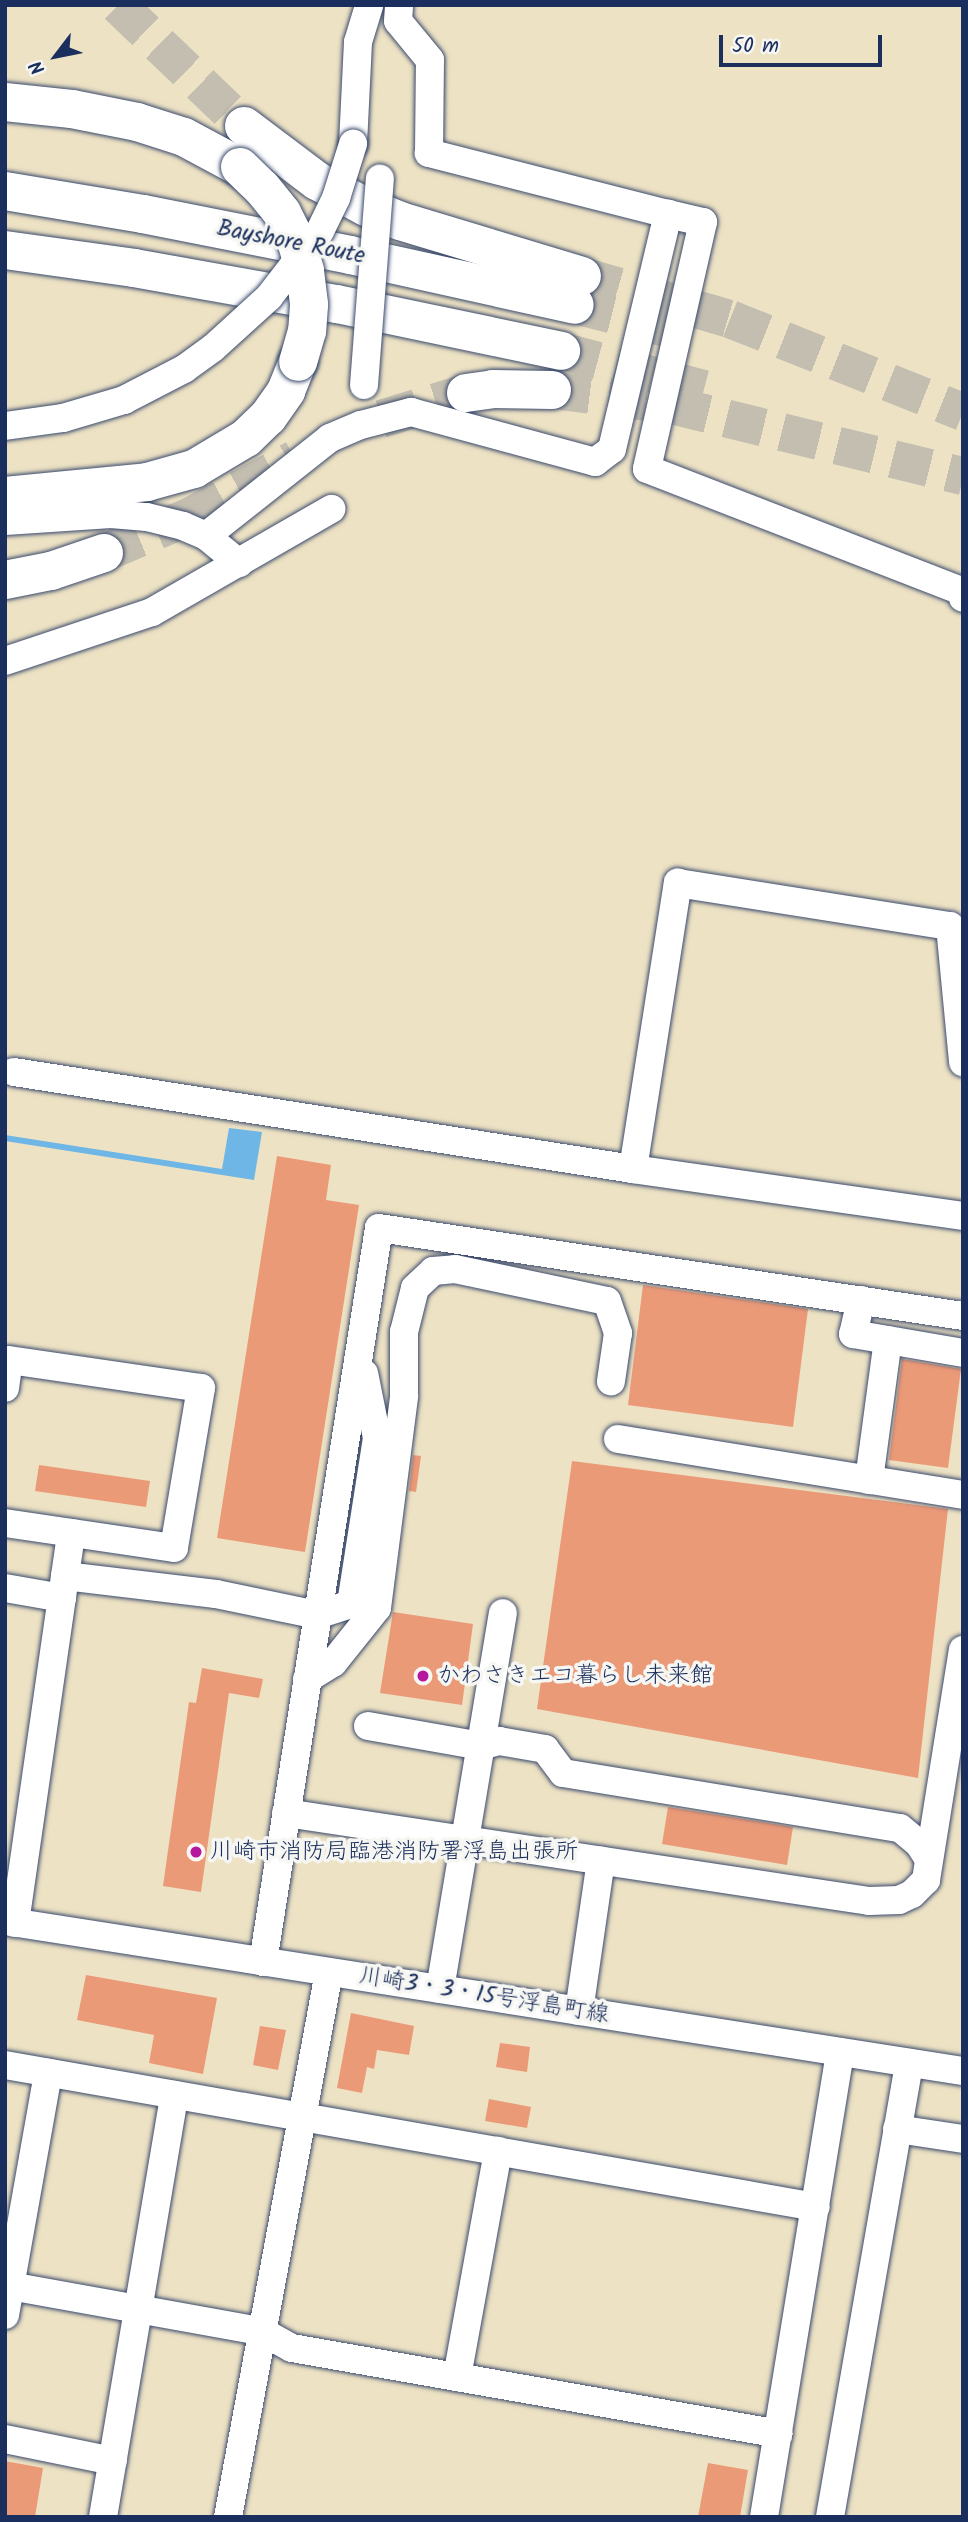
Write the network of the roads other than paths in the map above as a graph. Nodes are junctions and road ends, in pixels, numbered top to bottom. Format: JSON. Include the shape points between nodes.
{"nodes":[{"id":1,"x":369,"y":5,"type":"edge"},
{"id":2,"x":399,"y":5,"type":"edge"},
{"id":3,"x":5,"y":102,"type":"edge"},
{"id":4,"x":244,"y":126,"type":"tunnel mouth"},
{"id":5,"x":380,"y":179,"type":"dead end"},
{"id":6,"x":5,"y":191,"type":"edge"},
{"id":7,"x":668,"y":214,"type":"junction"},
{"id":8,"x":5,"y":250,"type":"edge"},
{"id":9,"x":561,"y":351,"type":"tunnel mouth"},
{"id":10,"x":552,"y":390,"type":"tunnel mouth"},
{"id":11,"x":466,"y":393,"type":"tunnel mouth"},
{"id":12,"x":361,"y":425,"type":"junction"},
{"id":13,"x":5,"y":426,"type":"edge"},
{"id":14,"x":5,"y":475,"type":"edge"},
{"id":15,"x":147,"y":482,"type":"junction"},
{"id":16,"x":5,"y":496,"type":"edge"},
{"id":17,"x":331,"y":509,"type":"dead end"},
{"id":18,"x":5,"y":521,"type":"edge"},
{"id":19,"x":206,"y":536,"type":"junction"},
{"id":20,"x":104,"y":553,"type":"tunnel mouth"},
{"id":21,"x":239,"y":563,"type":"junction"},
{"id":22,"x":5,"y":578,"type":"edge"},
{"id":23,"x":963,"y":598,"type":"edge"},
{"id":24,"x":5,"y":661,"type":"edge"},
{"id":25,"x":963,"y":1062,"type":"edge"},
{"id":26,"x":14,"y":1072,"type":"dead end"},
{"id":27,"x":632,"y":1169,"type":"junction"},
{"id":28,"x":963,"y":1216,"type":"edge"},
{"id":29,"x":861,"y":1300,"type":"junction"},
{"id":30,"x":963,"y":1316,"type":"edge"},
{"id":31,"x":888,"y":1340,"type":"junction"},
{"id":32,"x":360,"y":1344,"type":"junction"},
{"id":33,"x":963,"y":1353,"type":"edge"},
{"id":34,"x":611,"y":1381,"type":"dead end"},
{"id":35,"x":5,"y":1388,"type":"edge"},
{"id":36,"x":404,"y":1396,"type":"junction"},
{"id":37,"x":618,"y":1439,"type":"dead end"},
{"id":38,"x":869,"y":1480,"type":"junction"},
{"id":39,"x":963,"y":1495,"type":"edge"},
{"id":40,"x":5,"y":1523,"type":"edge"},
{"id":41,"x":71,"y":1533,"type":"junction"},
{"id":42,"x":63,"y":1587,"type":"junction"},
{"id":43,"x":5,"y":1588,"type":"edge"},
{"id":44,"x":503,"y":1613,"type":"dead end"},
{"id":45,"x":317,"y":1615,"type":"junction"},
{"id":46,"x":963,"y":1650,"type":"edge"},
{"id":47,"x":307,"y":1679,"type":"junction"},
{"id":48,"x":368,"y":1726,"type":"dead end"},
{"id":49,"x":481,"y":1746,"type":"junction"},
{"id":50,"x":286,"y":1813,"type":"junction"},
{"id":51,"x":465,"y":1841,"type":"junction"},
{"id":52,"x":928,"y":1858,"type":"junction"},
{"id":53,"x":601,"y":1861,"type":"junction"},
{"id":54,"x":10,"y":1922,"type":"edge"},
{"id":55,"x":263,"y":1962,"type":"junction"},
{"id":56,"x":329,"y":1972,"type":"junction"},
{"id":57,"x":440,"y":1989,"type":"junction"},
{"id":58,"x":579,"y":2011,"type":"junction"},
{"id":59,"x":840,"y":2052,"type":"junction"},
{"id":60,"x":909,"y":2063,"type":"junction"},
{"id":61,"x":5,"y":2065,"type":"edge"},
{"id":62,"x":963,"y":2071,"type":"edge"},
{"id":63,"x":48,"y":2073,"type":"junction"},
{"id":64,"x":174,"y":2095,"type":"junction"},
{"id":65,"x":300,"y":2117,"type":"junction"},
{"id":66,"x":897,"y":2129,"type":"junction"},
{"id":67,"x":963,"y":2139,"type":"edge"},
{"id":68,"x":498,"y":2151,"type":"junction"},
{"id":69,"x":816,"y":2207,"type":"junction"},
{"id":70,"x":10,"y":2286,"type":"junction"},
{"id":71,"x":138,"y":2308,"type":"junction"},
{"id":72,"x":5,"y":2315,"type":"edge"},
{"id":73,"x":261,"y":2331,"type":"junction"},
{"id":74,"x":457,"y":2377,"type":"junction"},
{"id":75,"x":778,"y":2434,"type":"junction"},
{"id":76,"x":5,"y":2439,"type":"edge"},
{"id":77,"x":113,"y":2460,"type":"junction"},
{"id":78,"x":103,"y":2517,"type":"edge"},
{"id":79,"x":228,"y":2517,"type":"edge"},
{"id":80,"x":764,"y":2517,"type":"edge"},
{"id":81,"x":830,"y":2517,"type":"edge"}],
"edges":[{"from":1,"to":13,"type":"street","bridge":true,"via":[[358,42],[353,144],[336,198],[320,230],[269,297],[184,369],[124,400],[63,418]]},
{"from":2,"to":7,"type":"street","via":[[398,21],[430,60],[429,153]]},
{"from":3,"to":15,"type":"highway","bridge":true,"via":[[72,109],[184,137],[240,167],[262,188],[296,241],[309,305],[307,331],[286,391],[246,438],[194,469]]},
{"from":4,"to":6,"type":"highway","name":"Bayshore Route","via":[[317,181],[366,206],[579,290],[324,250]]},
{"from":5,"to":12,"type":"street","bridge":true},
{"from":7,"to":12,"type":"street","via":[[612,449],[595,462],[411,412]]},
{"from":7,"to":23,"type":"street","via":[[703,222],[647,469],[962,591]]},
{"from":8,"to":9,"type":"highway","via":[[323,302]]},
{"from":10,"to":11,"type":"highway","via":[[493,388]]},
{"from":12,"to":19,"type":"street","via":[[330,438]]},
{"from":14,"to":15,"type":"highway"},
{"from":15,"to":16,"type":"highway"},
{"from":17,"to":21,"type":"street"},
{"from":18,"to":19,"type":"street","via":[[111,514],[183,526]]},
{"from":19,"to":21,"type":"street"},
{"from":20,"to":22,"type":"highway","via":[[51,571]]},
{"from":21,"to":24,"type":"street","via":[[152,612]]},
{"from":25,"to":27,"type":"street","via":[[950,926],[678,883]]},
{"from":26,"to":27,"type":"street"},
{"from":27,"to":28,"type":"street"},
{"from":29,"to":30,"type":"street"},
{"from":29,"to":31,"type":"street","via":[[853,1334]]},
{"from":29,"to":32,"type":"street","via":[[379,1228]]},
{"from":31,"to":33,"type":"street"},
{"from":31,"to":38,"type":"street"},
{"from":32,"to":36,"type":"street","via":[[373,1353]]},
{"from":32,"to":45,"type":"street"},
{"from":34,"to":36,"type":"street","via":[[618,1334],[607,1301],[455,1269],[433,1271],[415,1288],[404,1332]]},
{"from":35,"to":41,"type":"street","via":[[9,1360],[201,1388],[174,1548]]},
{"from":36,"to":47,"type":"street","via":[[377,1608],[333,1663]]},
{"from":37,"to":38,"type":"street"},
{"from":38,"to":39,"type":"street"},
{"from":40,"to":41,"type":"street"},
{"from":41,"to":42,"type":"street"},
{"from":42,"to":43,"type":"street"},
{"from":42,"to":45,"type":"street","via":[[216,1594]]},
{"from":42,"to":54,"type":"street"},
{"from":44,"to":49,"type":"street"},
{"from":45,"to":47,"type":"street"},
{"from":46,"to":52,"type":"street"},
{"from":47,"to":50,"type":"street"},
{"from":48,"to":49,"type":"street"},
{"from":49,"to":51,"type":"street"},
{"from":49,"to":52,"type":"street","via":[[499,1741],[545,1749],[563,1773],[900,1828]]},
{"from":50,"to":51,"type":"street"},
{"from":50,"to":55,"type":"street"},
{"from":51,"to":53,"type":"street"},
{"from":51,"to":57,"type":"street"},
{"from":52,"to":53,"type":"street","via":[[926,1880],[912,1894],[868,1909]]},
{"from":53,"to":58,"type":"street"},
{"from":54,"to":55,"type":"street","name":"川崎3・3・15号浮島町線"},
{"from":55,"to":56,"type":"street","name":"川崎3・3・15号浮島町線"},
{"from":56,"to":57,"type":"street","name":"川崎3・3・15号浮島町線"},
{"from":56,"to":65,"type":"street"},
{"from":57,"to":58,"type":"street","name":"川崎3・3・15号浮島町線"},
{"from":58,"to":59,"type":"street","name":"川崎3・3・15号浮島町線"},
{"from":59,"to":60,"type":"street","name":"川崎3・3・15号浮島町線"},
{"from":59,"to":69,"type":"street"},
{"from":60,"to":62,"type":"street","name":"川崎3・3・15号浮島町線"},
{"from":60,"to":66,"type":"street"},
{"from":61,"to":63,"type":"street"},
{"from":63,"to":64,"type":"street"},
{"from":63,"to":70,"type":"street"},
{"from":64,"to":65,"type":"street"},
{"from":64,"to":71,"type":"street"},
{"from":65,"to":68,"type":"street"},
{"from":65,"to":73,"type":"street"},
{"from":66,"to":67,"type":"street"},
{"from":66,"to":81,"type":"street"},
{"from":68,"to":69,"type":"street"},
{"from":68,"to":74,"type":"street"},
{"from":69,"to":75,"type":"street"},
{"from":70,"to":71,"type":"street"},
{"from":70,"to":72,"type":"street"},
{"from":71,"to":73,"type":"street"},
{"from":71,"to":77,"type":"street"},
{"from":73,"to":74,"type":"street","via":[[292,2348]]},
{"from":73,"to":79,"type":"street"},
{"from":74,"to":75,"type":"street"},
{"from":75,"to":80,"type":"street"},
{"from":76,"to":77,"type":"street"},
{"from":77,"to":78,"type":"street"}]}
